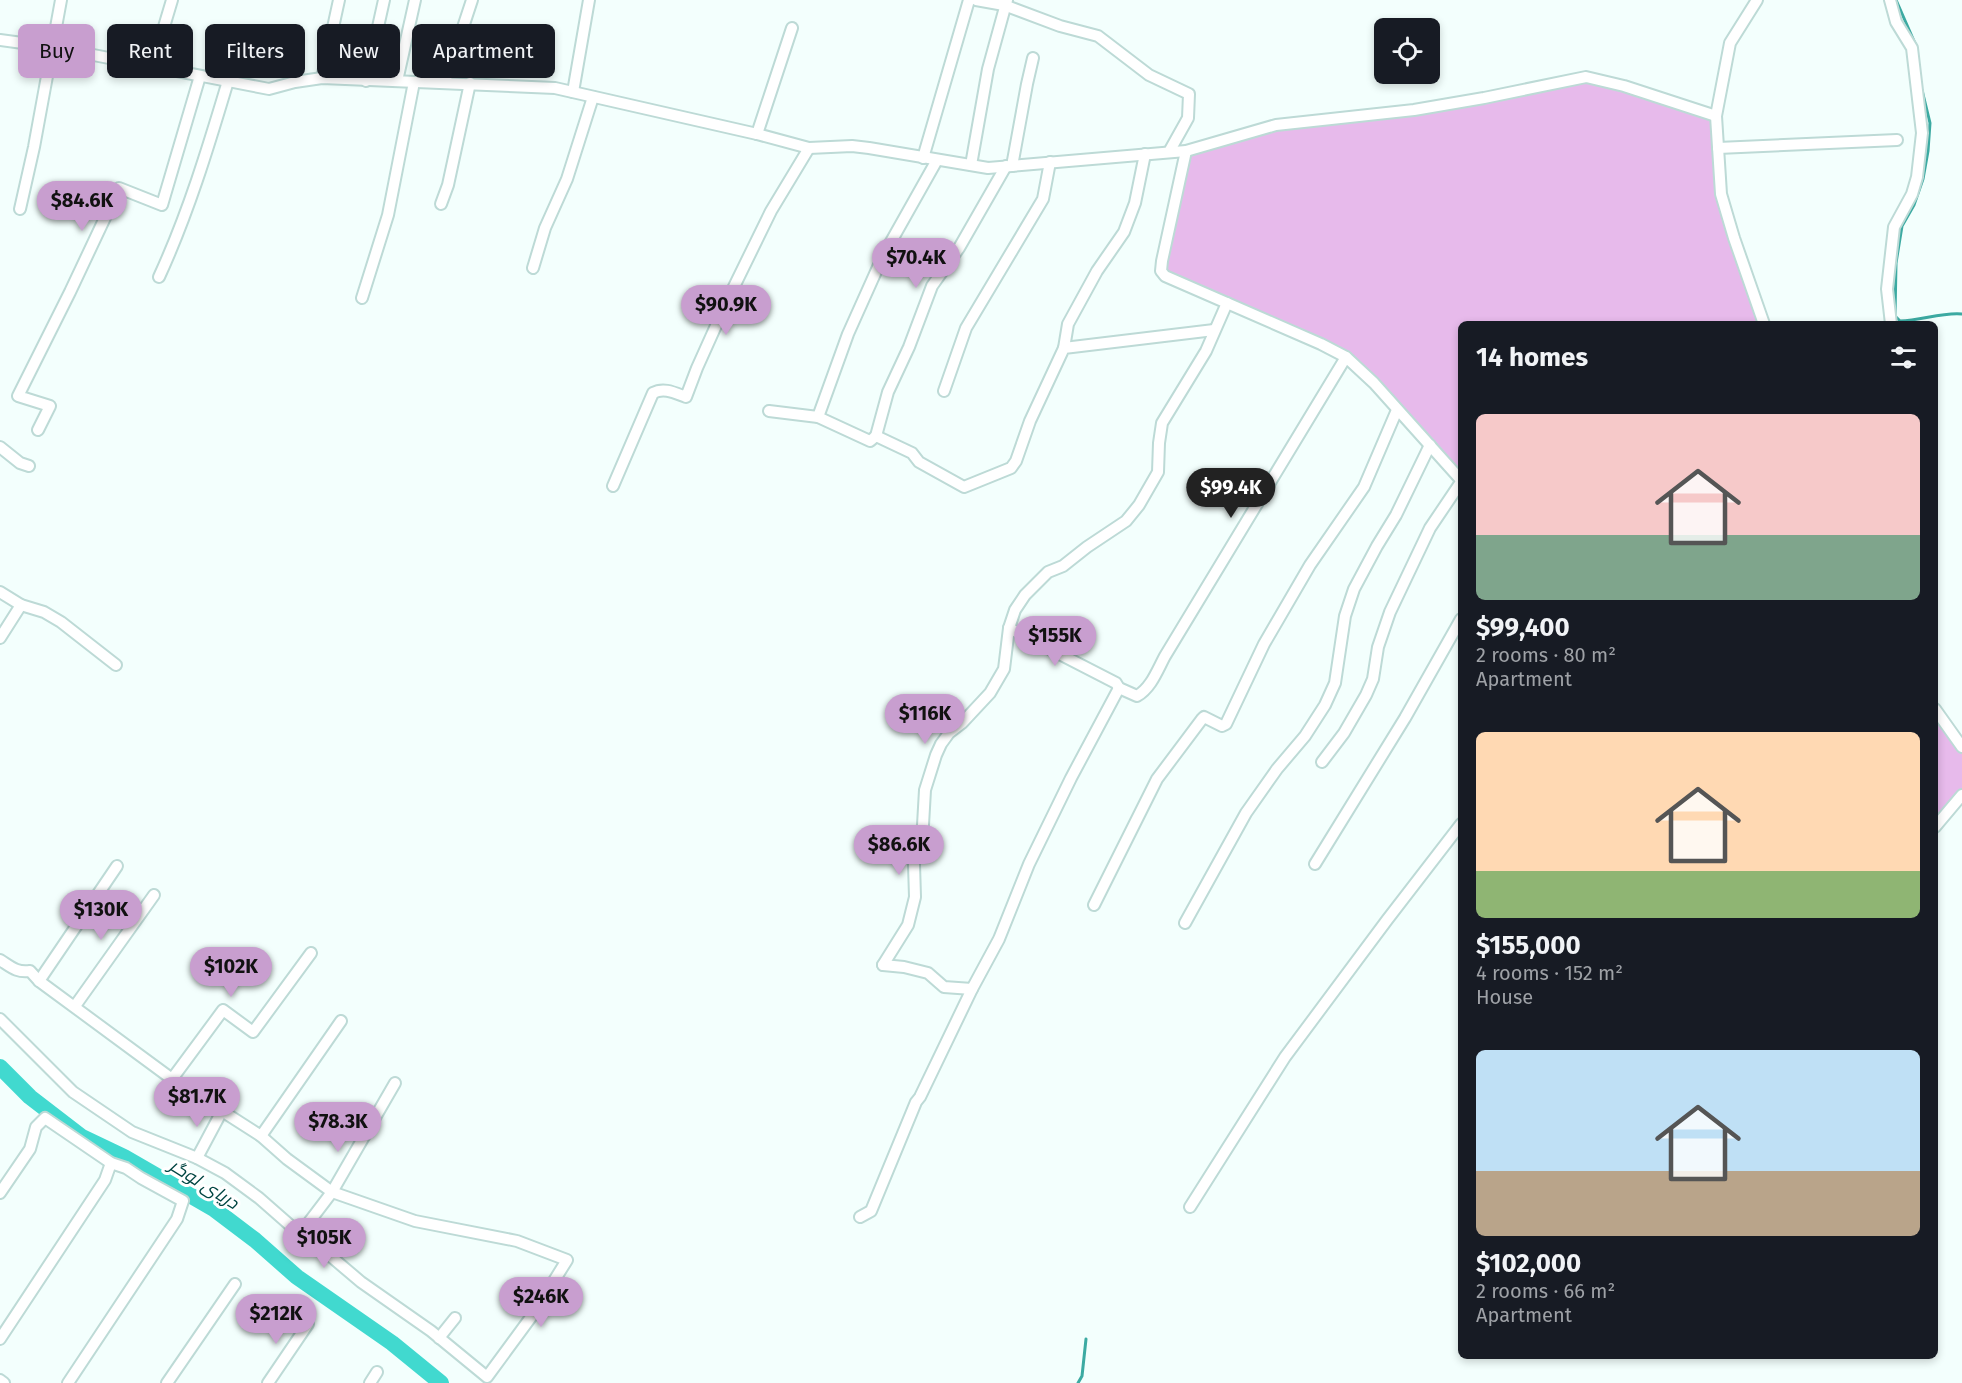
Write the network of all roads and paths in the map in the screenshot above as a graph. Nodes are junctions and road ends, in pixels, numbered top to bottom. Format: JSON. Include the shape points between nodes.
{"nodes":[{"id":1,"x":61,"y":0,"type":"edge"},
{"id":2,"x":172,"y":0,"type":"edge"},
{"id":3,"x":339,"y":0,"type":"edge"},
{"id":4,"x":384,"y":0,"type":"edge"},
{"id":5,"x":415,"y":0,"type":"edge"},
{"id":6,"x":472,"y":0,"type":"edge"},
{"id":7,"x":589,"y":0,"type":"edge"},
{"id":8,"x":969,"y":0,"type":"edge"},
{"id":9,"x":976,"y":0,"type":"edge"},
{"id":10,"x":1757,"y":0,"type":"edge"},
{"id":11,"x":1890,"y":0,"type":"edge"},
{"id":12,"x":1006,"y":3,"type":"edge"},
{"id":13,"x":56,"y":24,"type":"edge"},
{"id":14,"x":165,"y":24,"type":"edge"},
{"id":15,"x":334,"y":24,"type":"edge"},
{"id":16,"x":792,"y":28,"type":"dead end"},
{"id":17,"x":0,"y":40,"type":"edge"},
{"id":18,"x":18,"y":42,"type":"edge"},
{"id":19,"x":1033,"y":58,"type":"dead end"},
{"id":20,"x":193,"y":75,"type":"edge"},
{"id":21,"x":200,"y":76,"type":"junction"},
{"id":22,"x":46,"y":78,"type":"edge"},
{"id":23,"x":322,"y":78,"type":"joint"},
{"id":24,"x":228,"y":81,"type":"junction"},
{"id":25,"x":366,"y":81,"type":"junction"},
{"id":26,"x":398,"y":81,"type":"junction"},
{"id":27,"x":414,"y":82,"type":"junction"},
{"id":28,"x":446,"y":82,"type":"junction"},
{"id":29,"x":470,"y":84,"type":"junction"},
{"id":30,"x":573,"y":92,"type":"junction"},
{"id":31,"x":593,"y":97,"type":"junction"},
{"id":32,"x":1716,"y":116,"type":"junction"},
{"id":33,"x":757,"y":134,"type":"junction"},
{"id":34,"x":1897,"y":140,"type":"dead end"},
{"id":35,"x":809,"y":148,"type":"junction"},
{"id":36,"x":1718,"y":148,"type":"junction"},
{"id":37,"x":1186,"y":151,"type":"junction"},
{"id":38,"x":1169,"y":152,"type":"junction"},
{"id":39,"x":1145,"y":154,"type":"junction"},
{"id":40,"x":923,"y":158,"type":"junction"},
{"id":41,"x":937,"y":160,"type":"junction"},
{"id":42,"x":1050,"y":162,"type":"junction"},
{"id":43,"x":970,"y":165,"type":"junction"},
{"id":44,"x":1009,"y":166,"type":"junction"},
{"id":45,"x":441,"y":204,"type":"dead end"},
{"id":46,"x":20,"y":209,"type":"dead end"},
{"id":47,"x":533,"y":268,"type":"dead end"},
{"id":48,"x":159,"y":277,"type":"dead end"},
{"id":49,"x":362,"y":298,"type":"dead end"},
{"id":50,"x":1227,"y":303,"type":"junction"},
{"id":51,"x":1763,"y":321,"type":"edge"},
{"id":52,"x":1891,"y":321,"type":"edge"},
{"id":53,"x":1214,"y":330,"type":"junction"},
{"id":54,"x":1064,"y":348,"type":"junction"},
{"id":55,"x":1346,"y":357,"type":"junction"},
{"id":56,"x":944,"y":391,"type":"dead end"},
{"id":57,"x":1397,"y":410,"type":"junction"},
{"id":58,"x":769,"y":411,"type":"dead end"},
{"id":59,"x":818,"y":417,"type":"junction"},
{"id":60,"x":38,"y":430,"type":"dead end"},
{"id":61,"x":876,"y":436,"type":"junction"},
{"id":62,"x":1430,"y":445,"type":"junction"},
{"id":63,"x":0,"y":447,"type":"edge"},
{"id":64,"x":29,"y":466,"type":"dead end"},
{"id":65,"x":1458,"y":478,"type":"edge"},
{"id":66,"x":613,"y":486,"type":"dead end"},
{"id":67,"x":1458,"y":486,"type":"edge"},
{"id":68,"x":0,"y":592,"type":"edge"},
{"id":69,"x":21,"y":605,"type":"junction"},
{"id":70,"x":1458,"y":624,"type":"edge"},
{"id":71,"x":1009,"y":628,"type":"junction"},
{"id":72,"x":0,"y":638,"type":"edge"},
{"id":73,"x":116,"y":665,"type":"dead end"},
{"id":74,"x":1119,"y":688,"type":"junction"},
{"id":75,"x":1938,"y":713,"type":"edge"},
{"id":76,"x":1962,"y":747,"type":"edge"},
{"id":77,"x":1322,"y":762,"type":"dead end"},
{"id":78,"x":1962,"y":795,"type":"edge"},
{"id":79,"x":1938,"y":823,"type":"edge"},
{"id":80,"x":1458,"y":828,"type":"edge"},
{"id":81,"x":1315,"y":864,"type":"dead end"},
{"id":82,"x":117,"y":866,"type":"dead end"},
{"id":83,"x":153,"y":894,"type":"dead end"},
{"id":84,"x":1094,"y":906,"type":"dead end"},
{"id":85,"x":1185,"y":923,"type":"dead end"},
{"id":86,"x":311,"y":953,"type":"dead end"},
{"id":87,"x":0,"y":960,"type":"edge"},
{"id":88,"x":39,"y":981,"type":"junction"},
{"id":89,"x":972,"y":989,"type":"junction"},
{"id":90,"x":75,"y":1006,"type":"junction"},
{"id":91,"x":0,"y":1019,"type":"edge"},
{"id":92,"x":341,"y":1022,"type":"dead end"},
{"id":93,"x":172,"y":1079,"type":"junction"},
{"id":94,"x":395,"y":1083,"type":"dead end"},
{"id":95,"x":222,"y":1111,"type":"junction"},
{"id":96,"x":261,"y":1136,"type":"junction"},
{"id":97,"x":197,"y":1158,"type":"junction"},
{"id":98,"x":111,"y":1163,"type":"junction"},
{"id":99,"x":332,"y":1192,"type":"junction"},
{"id":100,"x":0,"y":1193,"type":"edge"},
{"id":101,"x":1190,"y":1207,"type":"dead end"},
{"id":102,"x":860,"y":1217,"type":"dead end"},
{"id":103,"x":300,"y":1234,"type":"junction"},
{"id":104,"x":235,"y":1284,"type":"dead end"},
{"id":105,"x":455,"y":1318,"type":"dead end"},
{"id":106,"x":308,"y":1324,"type":"dead end"},
{"id":107,"x":439,"y":1338,"type":"junction"},
{"id":108,"x":0,"y":1339,"type":"edge"},
{"id":109,"x":377,"y":1372,"type":"dead end"},
{"id":110,"x":0,"y":1380,"type":"edge"},
{"id":111,"x":4,"y":1383,"type":"edge"},
{"id":112,"x":68,"y":1383,"type":"edge"},
{"id":113,"x":167,"y":1383,"type":"edge"},
{"id":114,"x":268,"y":1383,"type":"edge"},
{"id":115,"x":370,"y":1383,"type":"edge"}],
"edges":[{"from":1,"to":13,"type":"street"},
{"from":2,"to":14,"type":"street"},
{"from":3,"to":15,"type":"street"},
{"from":4,"to":25,"type":"street"},
{"from":5,"to":26,"type":"street"},
{"from":6,"to":28,"type":"street"},
{"from":7,"to":30,"type":"street"},
{"from":8,"to":40,"type":"street"},
{"from":9,"to":12,"type":"street"},
{"from":10,"to":32,"type":"street","via":[[1730,43]]},
{"from":11,"to":52,"type":"street","via":[[1896,22],[1912,48],[1922,133],[1912,194],[1894,227],[1887,290]]},
{"from":12,"to":38,"type":"street","via":[[1060,26],[1098,36],[1149,75],[1189,94],[1188,118]]},
{"from":12,"to":43,"type":"street","via":[[988,69]]},
{"from":16,"to":33,"type":"street"},
{"from":17,"to":18,"type":"street"},
{"from":19,"to":44,"type":"street"},
{"from":20,"to":21,"type":"street"},
{"from":21,"to":24,"type":"street"},
{"from":21,"to":60,"type":"street","via":[[162,205],[119,188],[18,396],[50,406]]},
{"from":22,"to":46,"type":"street"},
{"from":23,"to":24,"type":"street","via":[[270,89]]},
{"from":23,"to":25,"type":"street"},
{"from":24,"to":48,"type":"street","via":[[200,175]]},
{"from":25,"to":26,"type":"street"},
{"from":26,"to":27,"type":"street"},
{"from":27,"to":28,"type":"street"},
{"from":27,"to":49,"type":"street","via":[[388,215]]},
{"from":28,"to":29,"type":"street"},
{"from":29,"to":30,"type":"street"},
{"from":29,"to":45,"type":"street"},
{"from":30,"to":31,"type":"street"},
{"from":31,"to":33,"type":"street"},
{"from":31,"to":47,"type":"street"},
{"from":32,"to":36,"type":"street"},
{"from":32,"to":37,"type":"street","via":[[1586,77],[1414,110],[1276,125]]},
{"from":33,"to":35,"type":"street"},
{"from":34,"to":36,"type":"street"},
{"from":35,"to":40,"type":"street","via":[[852,146]]},
{"from":35,"to":66,"type":"street","via":[[771,211],[713,330],[686,397],[666,390],[653,393]]},
{"from":36,"to":51,"type":"street","via":[[1721,194]]},
{"from":37,"to":38,"type":"street"},
{"from":37,"to":50,"type":"street","via":[[1161,271]]},
{"from":38,"to":39,"type":"street"},
{"from":39,"to":42,"type":"street"},
{"from":39,"to":54,"type":"street","via":[[1136,203],[1124,232],[1068,324]]},
{"from":40,"to":41,"type":"street"},
{"from":41,"to":43,"type":"street"},
{"from":41,"to":59,"type":"street","via":[[883,256],[848,334]]},
{"from":42,"to":44,"type":"street"},
{"from":42,"to":56,"type":"street","via":[[1043,200],[963,334]]},
{"from":43,"to":44,"type":"street"},
{"from":44,"to":61,"type":"street","via":[[932,286],[888,392]]},
{"from":50,"to":53,"type":"street"},
{"from":50,"to":55,"type":"street"},
{"from":53,"to":54,"type":"street"},
{"from":53,"to":71,"type":"street","via":[[1206,351],[1162,423],[1158,472],[1139,505],[1126,521],[1063,566],[1048,572],[1015,610]]},
{"from":54,"to":61,"type":"street","via":[[1016,461],[1007,471],[964,487],[919,462],[912,453]]},
{"from":55,"to":57,"type":"street"},
{"from":55,"to":74,"type":"street","via":[[1151,683],[1137,696]]},
{"from":57,"to":62,"type":"street"},
{"from":57,"to":84,"type":"street","via":[[1364,487],[1310,565],[1264,644],[1226,724],[1222,726],[1204,717],[1158,779]]},
{"from":58,"to":59,"type":"street"},
{"from":59,"to":61,"type":"street","via":[[870,441]]},
{"from":62,"to":65,"type":"street"},
{"from":62,"to":85,"type":"street","via":[[1354,589],[1345,616],[1335,683],[1325,705],[1246,813]]},
{"from":63,"to":64,"type":"street"},
{"from":67,"to":77,"type":"street","via":[[1430,528],[1390,612],[1366,695]]},
{"from":68,"to":69,"type":"street"},
{"from":69,"to":72,"type":"street"},
{"from":69,"to":73,"type":"street","via":[[61,622]]},
{"from":70,"to":81,"type":"street"},
{"from":71,"to":74,"type":"street","via":[[1116,682]]},
{"from":71,"to":89,"type":"street","via":[[1004,669],[990,693],[949,733],[936,755],[925,790],[923,825],[914,864],[915,897],[908,926],[883,965],[928,973],[944,987]]},
{"from":74,"to":89,"type":"street","via":[[1071,778],[1029,864],[999,939]]},
{"from":75,"to":76,"type":"street"},
{"from":78,"to":79,"type":"street"},
{"from":80,"to":101,"type":"street","via":[[1285,1057]]},
{"from":82,"to":88,"type":"street"},
{"from":83,"to":90,"type":"street"},
{"from":86,"to":93,"type":"street","via":[[253,1032],[224,1010]]},
{"from":87,"to":88,"type":"street","via":[[15,970],[30,971]]},
{"from":88,"to":90,"type":"street"},
{"from":89,"to":102,"type":"street","via":[[916,1101],[871,1210]]},
{"from":90,"to":93,"type":"street"},
{"from":91,"to":97,"type":"street","via":[[73,1092],[132,1132]]},
{"from":92,"to":96,"type":"street"},
{"from":93,"to":95,"type":"street"},
{"from":94,"to":99,"type":"street"},
{"from":95,"to":96,"type":"street"},
{"from":95,"to":97,"type":"street"},
{"from":96,"to":99,"type":"street"},
{"from":97,"to":103,"type":"street","via":[[237,1181]]},
{"from":98,"to":100,"type":"street","via":[[45,1118],[36,1127],[30,1149]]},
{"from":98,"to":108,"type":"street","via":[[105,1180]]},
{"from":98,"to":112,"type":"street","via":[[183,1201],[177,1219]]},
{"from":99,"to":103,"type":"street"},
{"from":99,"to":107,"type":"street","via":[[415,1221],[517,1241],[567,1260],[487,1377]]},
{"from":103,"to":107,"type":"street"},
{"from":104,"to":113,"type":"street"},
{"from":105,"to":107,"type":"street"},
{"from":106,"to":114,"type":"street"},
{"from":109,"to":115,"type":"street"},
{"from":110,"to":111,"type":"street"}]}
